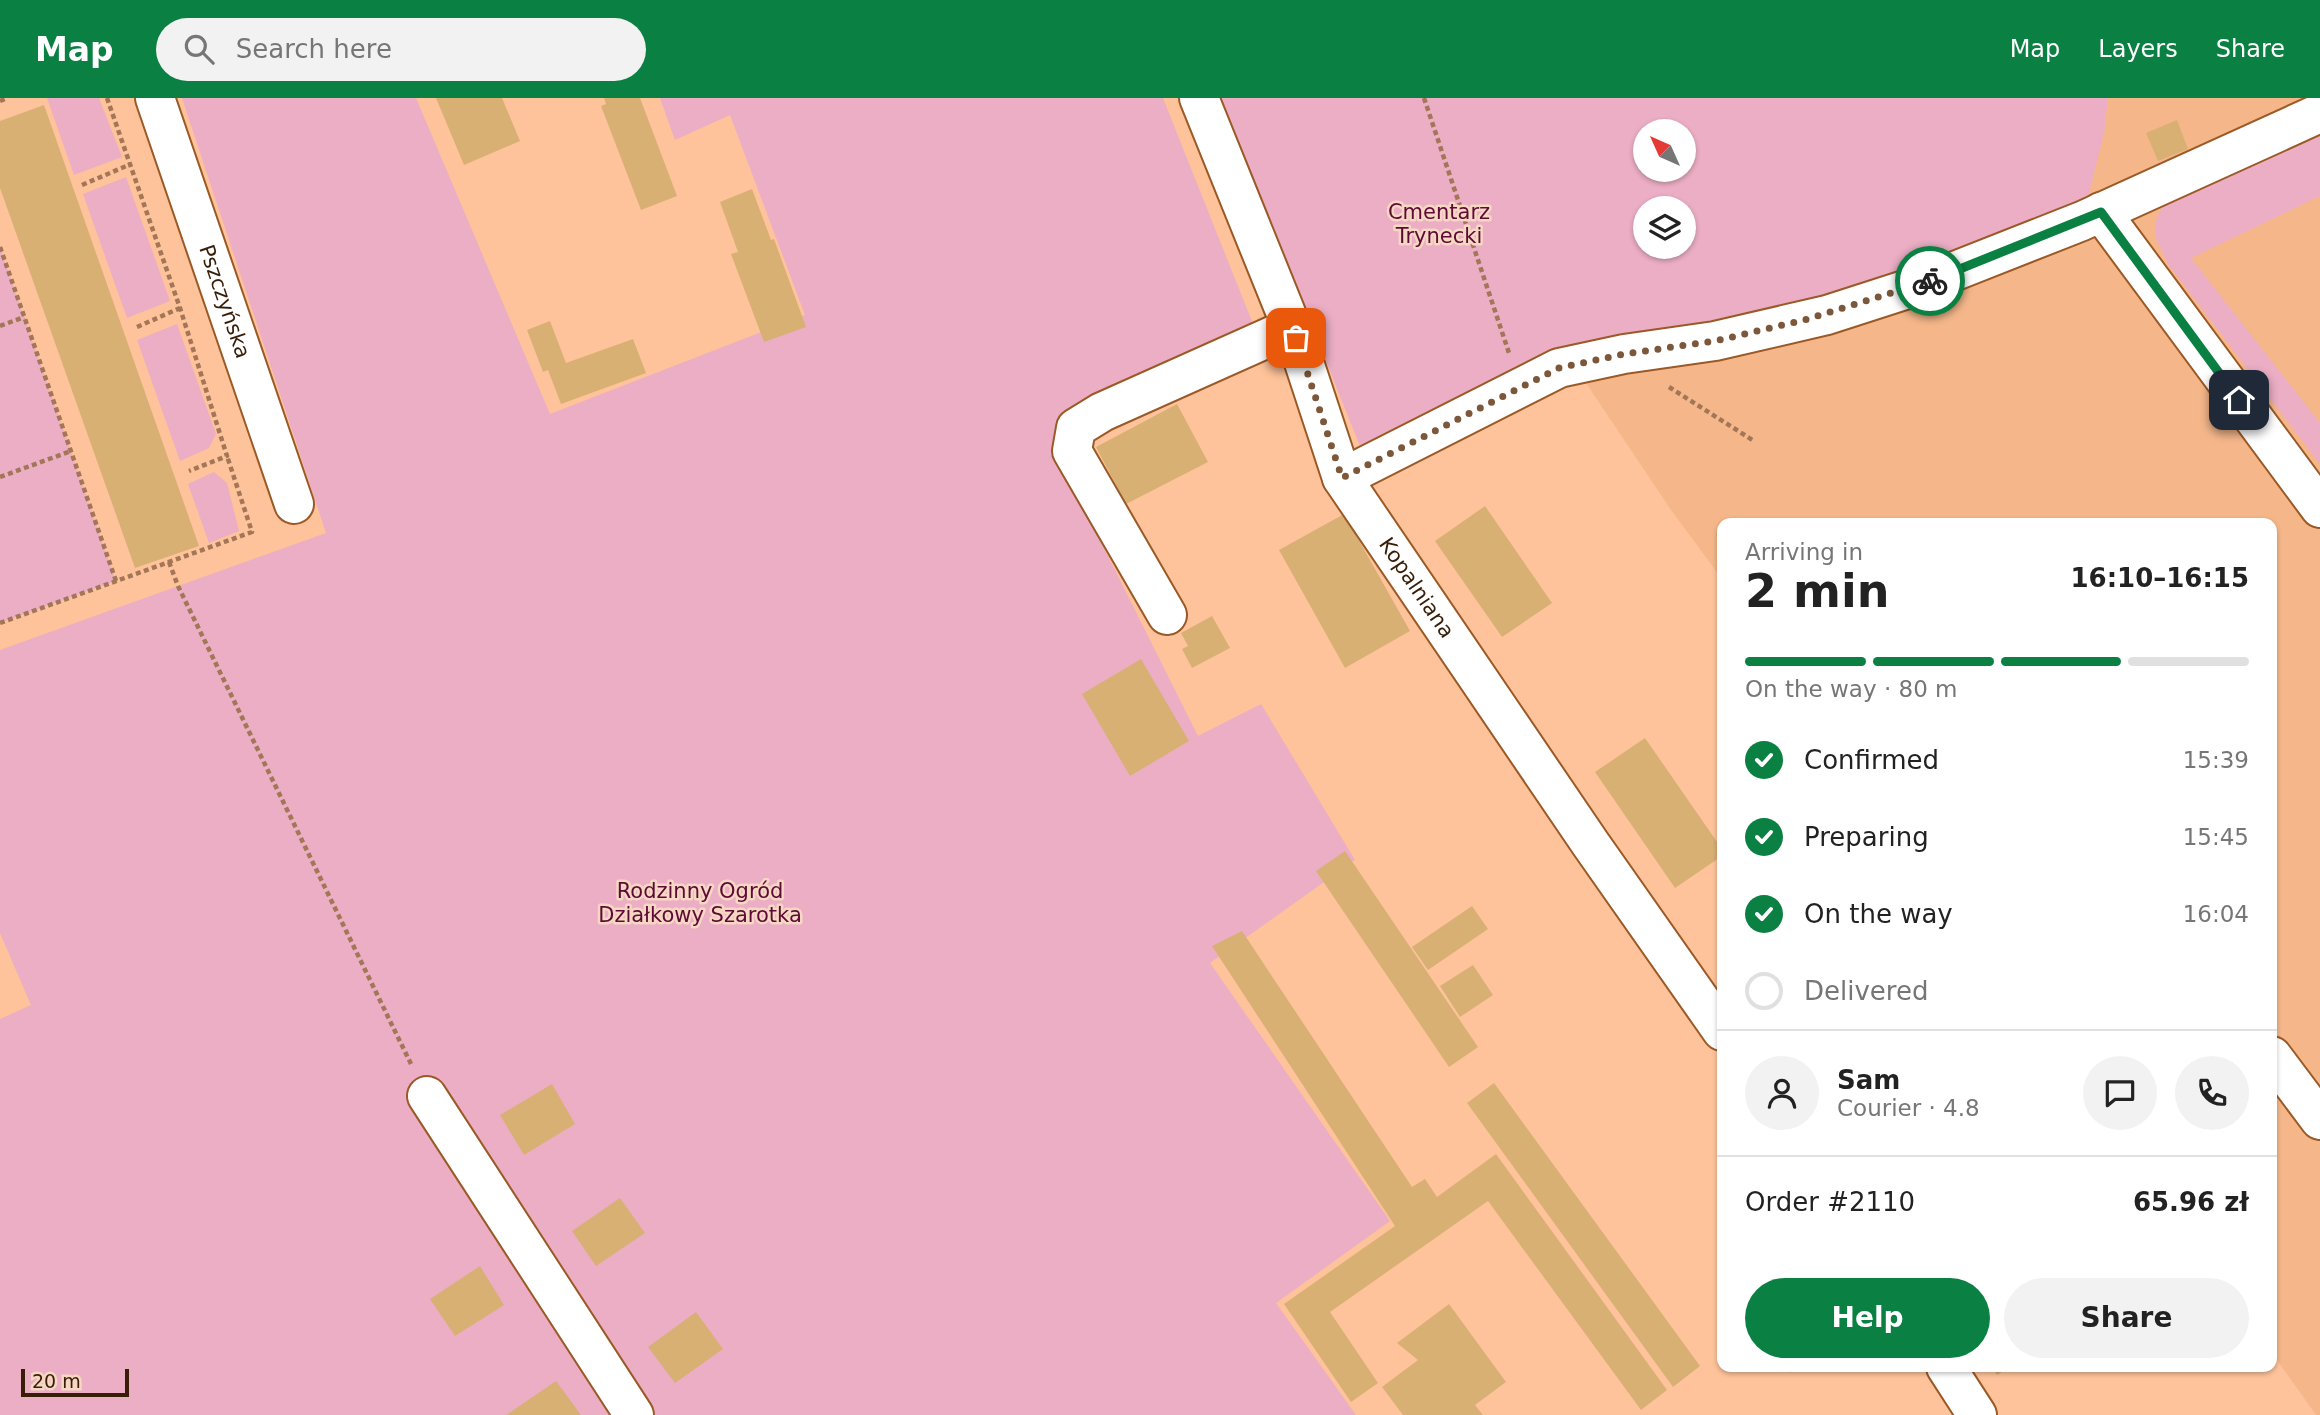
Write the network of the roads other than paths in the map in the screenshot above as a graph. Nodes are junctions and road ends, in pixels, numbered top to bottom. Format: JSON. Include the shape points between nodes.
{"nodes":[{"id":1,"x":155,"y":98,"type":"edge"},
{"id":2,"x":1199,"y":98,"type":"edge"},
{"id":3,"x":2320,"y":113,"type":"edge"},
{"id":4,"x":2101,"y":212,"type":"junction"},
{"id":5,"x":1292,"y":327,"type":"junction"},
{"id":6,"x":1342,"y":478,"type":"junction"},
{"id":7,"x":294,"y":504,"type":"dead end"},
{"id":8,"x":2320,"y":508,"type":"edge"},
{"id":9,"x":1167,"y":615,"type":"dead end"},
{"id":10,"x":1717,"y":1024,"type":"edge"},
{"id":11,"x":2277,"y":1063,"type":"edge"},
{"id":12,"x":427,"y":1096,"type":"road end"},
{"id":13,"x":2320,"y":1120,"type":"edge"},
{"id":14,"x":1949,"y":1372,"type":"edge"},
{"id":15,"x":634,"y":1415,"type":"edge"},
{"id":16,"x":1977,"y":1415,"type":"edge"}],
"edges":[{"from":1,"to":7,"type":"street","name":"Pszczyńska"},
{"from":2,"to":5,"type":"street","name":"Kopalniana"},
{"from":3,"to":4,"type":"street"},
{"from":4,"to":6,"type":"street","via":[[1917,286],[1827,315],[1715,341],[1559,368]]},
{"from":4,"to":8,"type":"street"},
{"from":5,"to":6,"type":"street","name":"Kopalniana"},
{"from":5,"to":9,"type":"street","via":[[1076,428],[1072,451]]},
{"from":6,"to":10,"type":"street","name":"Kopalniana"},
{"from":11,"to":13,"type":"street"},
{"from":12,"to":15,"type":"street"},
{"from":14,"to":16,"type":"street"}]}
